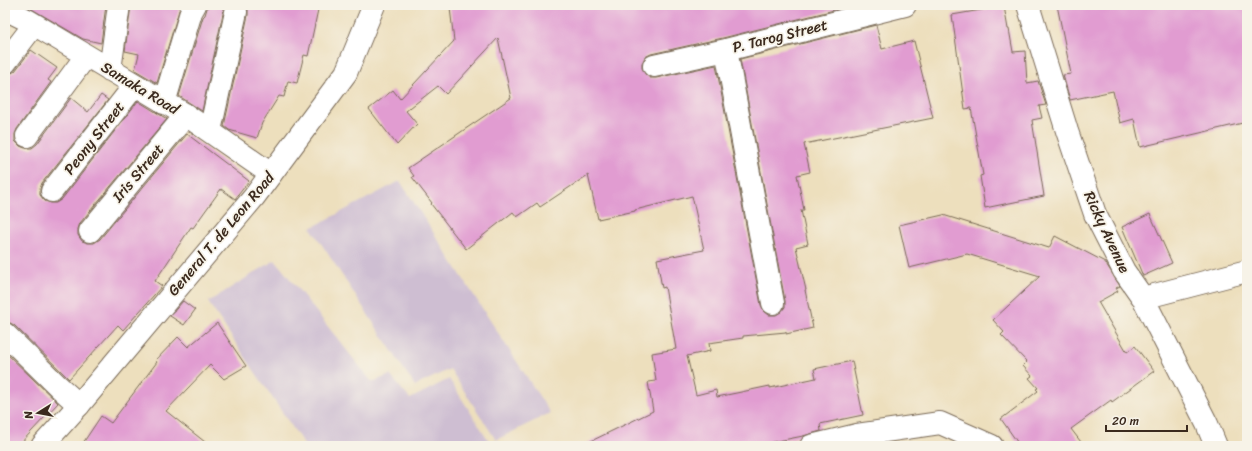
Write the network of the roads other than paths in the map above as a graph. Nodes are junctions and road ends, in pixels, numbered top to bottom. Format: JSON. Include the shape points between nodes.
{"nodes":[{"id":1,"x":119,"y":5,"type":"edge"},
{"id":2,"x":195,"y":5,"type":"edge"},
{"id":3,"x":374,"y":5,"type":"edge"},
{"id":4,"x":905,"y":5,"type":"edge"},
{"id":5,"x":1028,"y":5,"type":"edge"},
{"id":6,"x":5,"y":8,"type":"edge"},
{"id":7,"x":236,"y":12,"type":"dead end"},
{"id":8,"x":30,"y":17,"type":"edge"},
{"id":9,"x":726,"y":50,"type":"junction"},
{"id":10,"x":86,"y":56,"type":"junction"},
{"id":11,"x":5,"y":63,"type":"edge"},
{"id":12,"x":654,"y":66,"type":"dead end"},
{"id":13,"x":110,"y":70,"type":"junction"},
{"id":14,"x":135,"y":85,"type":"junction"},
{"id":15,"x":164,"y":103,"type":"junction"},
{"id":16,"x":186,"y":115,"type":"junction"},
{"id":17,"x":210,"y":131,"type":"junction"},
{"id":18,"x":27,"y":136,"type":"dead end"},
{"id":19,"x":271,"y":174,"type":"junction"},
{"id":20,"x":52,"y":191,"type":"dead end"},
{"id":21,"x":90,"y":231,"type":"dead end"},
{"id":22,"x":1247,"y":271,"type":"edge"},
{"id":23,"x":1143,"y":298,"type":"junction"},
{"id":24,"x":773,"y":303,"type":"dead end"},
{"id":25,"x":5,"y":334,"type":"edge"},
{"id":26,"x":79,"y":405,"type":"junction"},
{"id":27,"x":858,"y":440,"type":"edge"},
{"id":28,"x":42,"y":446,"type":"edge"},
{"id":29,"x":812,"y":446,"type":"edge"},
{"id":30,"x":992,"y":446,"type":"edge"},
{"id":31,"x":1216,"y":446,"type":"edge"}],
"edges":[{"from":1,"to":13,"type":"street"},
{"from":2,"to":15,"type":"street"},
{"from":3,"to":19,"type":"street","name":"General T. de Leon Road","via":[[346,72]]},
{"from":4,"to":9,"type":"street","name":"P. Tarog Street"},
{"from":5,"to":23,"type":"street","name":"Ricky Avenue","via":[[1095,214],[1124,271]]},
{"from":6,"to":8,"type":"street","name":"Samaka Road"},
{"from":7,"to":17,"type":"street"},
{"from":8,"to":10,"type":"street","name":"Samaka Road"},
{"from":8,"to":11,"type":"street"},
{"from":9,"to":12,"type":"street","name":"P. Tarog Street"},
{"from":9,"to":24,"type":"street"},
{"from":10,"to":13,"type":"street","name":"Samaka Road"},
{"from":10,"to":18,"type":"street"},
{"from":13,"to":14,"type":"street","name":"Samaka Road"},
{"from":14,"to":15,"type":"street","name":"Samaka Road"},
{"from":14,"to":20,"type":"street","name":"Peony Street"},
{"from":15,"to":16,"type":"street","name":"Samaka Road"},
{"from":16,"to":17,"type":"street","name":"Samaka Road"},
{"from":16,"to":21,"type":"street","name":"Iris Street"},
{"from":17,"to":19,"type":"street","name":"Samaka Road"},
{"from":19,"to":26,"type":"street","name":"General T. de Leon Road"},
{"from":22,"to":23,"type":"street"},
{"from":23,"to":31,"type":"street","name":"Ricky Avenue"},
{"from":25,"to":26,"type":"street"},
{"from":26,"to":28,"type":"street","name":"General T. de Leon Road"},
{"from":27,"to":29,"type":"street"},
{"from":27,"to":30,"type":"street","via":[[940,423]]}]}
